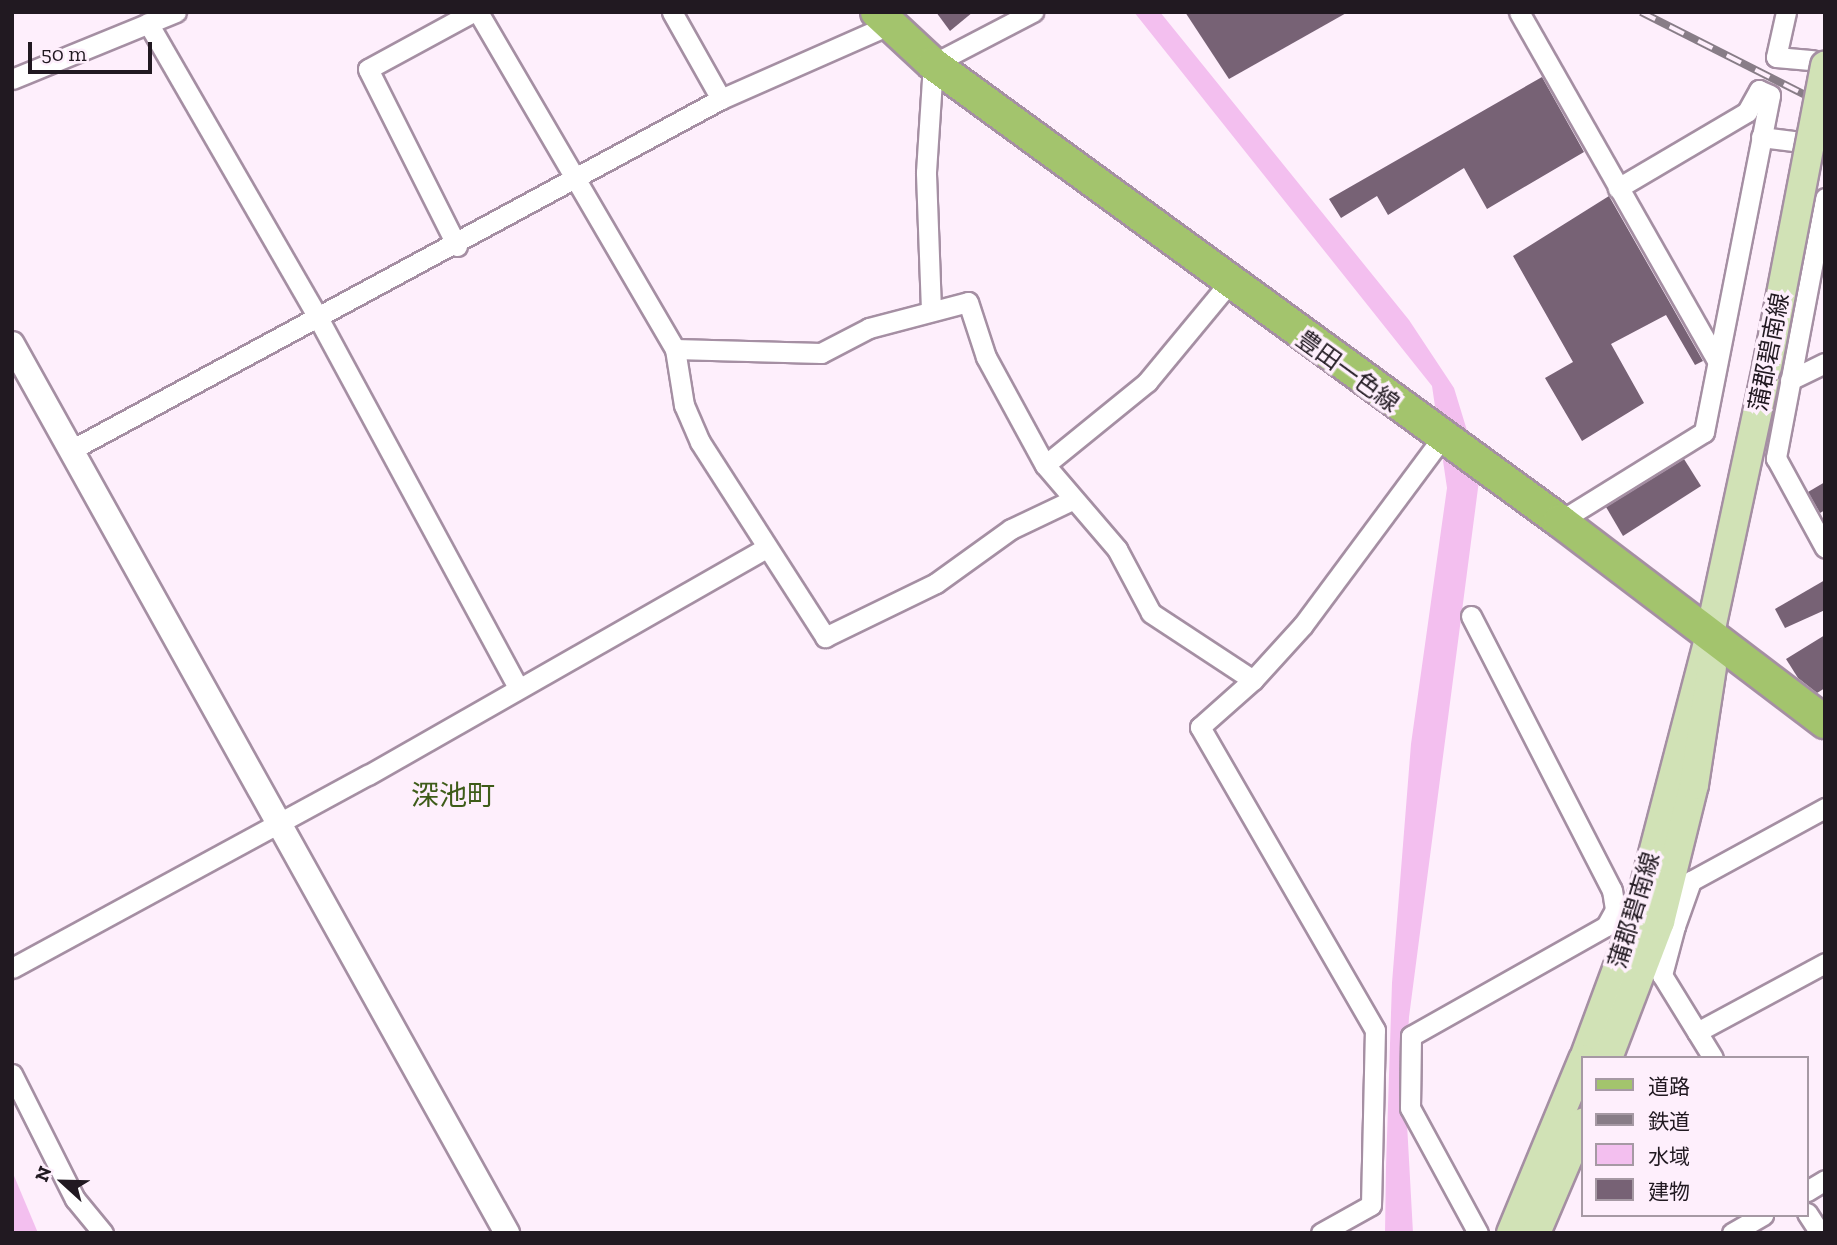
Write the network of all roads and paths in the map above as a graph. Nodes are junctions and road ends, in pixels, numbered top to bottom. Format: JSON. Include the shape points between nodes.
{"nodes":[{"id":1,"x":176,"y":12,"type":"edge"},
{"id":2,"x":476,"y":12,"type":"edge"},
{"id":3,"x":672,"y":12,"type":"edge"},
{"id":4,"x":1032,"y":12,"type":"edge"},
{"id":5,"x":1519,"y":12,"type":"edge"},
{"id":6,"x":1786,"y":12,"type":"edge"},
{"id":7,"x":883,"y":19,"type":"edge"},
{"id":8,"x":148,"y":23,"type":"junction"},
{"id":9,"x":1819,"y":63,"type":"edge"},
{"id":10,"x":933,"y":64,"type":"junction"},
{"id":11,"x":12,"y":79,"type":"edge"},
{"id":12,"x":722,"y":99,"type":"junction"},
{"id":13,"x":1761,"y":137,"type":"junction"},
{"id":14,"x":1825,"y":145,"type":"edge"},
{"id":15,"x":574,"y":182,"type":"junction"},
{"id":16,"x":1618,"y":188,"type":"junction"},
{"id":17,"x":1825,"y":198,"type":"edge"},
{"id":18,"x":457,"y":246,"type":"junction"},
{"id":19,"x":1228,"y":284,"type":"junction"},
{"id":20,"x":931,"y":310,"type":"junction"},
{"id":21,"x":316,"y":314,"type":"junction"},
{"id":22,"x":12,"y":344,"type":"edge"},
{"id":23,"x":675,"y":349,"type":"junction"},
{"id":24,"x":1717,"y":361,"type":"junction"},
{"id":25,"x":1825,"y":363,"type":"edge"},
{"id":26,"x":1779,"y":373,"type":"junction"},
{"id":27,"x":1441,"y":439,"type":"junction"},
{"id":28,"x":71,"y":450,"type":"junction"},
{"id":29,"x":1045,"y":465,"type":"junction"},
{"id":30,"x":1072,"y":500,"type":"junction"},
{"id":31,"x":1560,"y":521,"type":"junction"},
{"id":32,"x":766,"y":548,"type":"junction"},
{"id":33,"x":1825,"y":548,"type":"edge"},
{"id":34,"x":1471,"y":615,"type":"dead end"},
{"id":35,"x":1709,"y":638,"type":"junction"},
{"id":36,"x":1253,"y":680,"type":"junction"},
{"id":37,"x":518,"y":687,"type":"junction"},
{"id":38,"x":1825,"y":722,"type":"edge"},
{"id":39,"x":1825,"y":808,"type":"edge"},
{"id":40,"x":280,"y":822,"type":"junction"},
{"id":41,"x":1646,"y":918,"type":"junction"},
{"id":42,"x":1825,"y":963,"type":"edge"},
{"id":43,"x":12,"y":968,"type":"edge"},
{"id":44,"x":1697,"y":1032,"type":"junction"},
{"id":45,"x":1584,"y":1056,"type":"edge"},
{"id":46,"x":1609,"y":1056,"type":"edge"},
{"id":47,"x":1712,"y":1056,"type":"edge"},
{"id":48,"x":1582,"y":1060,"type":"edge"},
{"id":49,"x":12,"y":1074,"type":"edge"},
{"id":50,"x":1582,"y":1125,"type":"edge"},
{"id":51,"x":1825,"y":1180,"type":"edge"},
{"id":52,"x":1809,"y":1190,"type":"edge"},
{"id":53,"x":1809,"y":1216,"type":"edge"},
{"id":54,"x":1760,"y":1217,"type":"edge"},
{"id":55,"x":103,"y":1233,"type":"edge"},
{"id":56,"x":507,"y":1233,"type":"edge"},
{"id":57,"x":1321,"y":1233,"type":"edge"},
{"id":58,"x":1479,"y":1233,"type":"edge"},
{"id":59,"x":1511,"y":1233,"type":"edge"},
{"id":60,"x":1536,"y":1233,"type":"edge"},
{"id":61,"x":1732,"y":1233,"type":"edge"},
{"id":62,"x":1821,"y":1233,"type":"edge"}],
"edges":[{"from":1,"to":8,"type":"street"},
{"from":2,"to":15,"type":"street"},
{"from":2,"to":18,"type":"street","via":[[368,69]]},
{"from":3,"to":12,"type":"street"},
{"from":4,"to":10,"type":"street"},
{"from":5,"to":16,"type":"street"},
{"from":6,"to":9,"type":"street","via":[[1776,57]]},
{"from":7,"to":10,"type":"main road","name":"豊田一色線"},
{"from":7,"to":12,"type":"street"},
{"from":8,"to":11,"type":"street"},
{"from":8,"to":21,"type":"street"},
{"from":9,"to":26,"type":"main road","name":"蒲郡碧南線","bridge":true},
{"from":10,"to":19,"type":"main road","name":"豊田一色線"},
{"from":10,"to":20,"type":"street","via":[[926,173]]},
{"from":12,"to":15,"type":"street"},
{"from":13,"to":14,"type":"street"},
{"from":13,"to":16,"type":"street","via":[[1770,95],[1759,90],[1747,112]]},
{"from":13,"to":24,"type":"street"},
{"from":15,"to":18,"type":"street"},
{"from":15,"to":23,"type":"street"},
{"from":16,"to":24,"type":"street"},
{"from":17,"to":26,"type":"street"},
{"from":18,"to":21,"type":"street"},
{"from":19,"to":27,"type":"main road","name":"豊田一色線"},
{"from":19,"to":29,"type":"street","via":[[1147,382]]},
{"from":20,"to":23,"type":"street","via":[[869,328],[821,353]]},
{"from":20,"to":29,"type":"street","via":[[968,302],[986,357]]},
{"from":21,"to":28,"type":"street"},
{"from":21,"to":37,"type":"street"},
{"from":22,"to":28,"type":"street"},
{"from":23,"to":32,"type":"street","via":[[684,404],[700,442]]},
{"from":24,"to":31,"type":"street","via":[[1704,432]]},
{"from":25,"to":26,"type":"street"},
{"from":26,"to":33,"type":"street","via":[[1776,458]]},
{"from":26,"to":35,"type":"main road","name":"蒲郡碧南線"},
{"from":27,"to":31,"type":"main road","name":"豊田一色線"},
{"from":27,"to":36,"type":"street","via":[[1303,625]]},
{"from":28,"to":40,"type":"street"},
{"from":29,"to":30,"type":"street"},
{"from":30,"to":32,"type":"street","via":[[1010,529],[936,583],[825,636]]},
{"from":30,"to":36,"type":"street","via":[[1117,550],[1150,613]]},
{"from":31,"to":35,"type":"main road","name":"豊田一色線"},
{"from":32,"to":37,"type":"street"},
{"from":34,"to":41,"type":"street","via":[[1612,890]]},
{"from":35,"to":38,"type":"main road","name":"豊田一色線"},
{"from":35,"to":41,"type":"main road","name":"蒲郡碧南線","via":[[1714,684]]},
{"from":36,"to":57,"type":"street","via":[[1200,727],[1375,1030],[1371,1205]]},
{"from":37,"to":40,"type":"street"},
{"from":39,"to":41,"type":"street","via":[[1691,881]]},
{"from":40,"to":43,"type":"street"},
{"from":40,"to":56,"type":"street"},
{"from":41,"to":44,"type":"street","via":[[1662,975]]},
{"from":41,"to":45,"type":"main road","name":"蒲郡碧南線"},
{"from":41,"to":46,"type":"main road","name":"蒲郡碧南線"},
{"from":41,"to":58,"type":"street","via":[[1606,926],[1411,1036],[1409,1108]]},
{"from":42,"to":44,"type":"street"},
{"from":44,"to":47,"type":"street"},
{"from":48,"to":59,"type":"main road","name":"蒲郡碧南線"},
{"from":49,"to":55,"type":"street","via":[[75,1199]]},
{"from":50,"to":60,"type":"main road"},
{"from":51,"to":52,"type":"street"},
{"from":53,"to":62,"type":"street"},
{"from":54,"to":61,"type":"street"}]}
